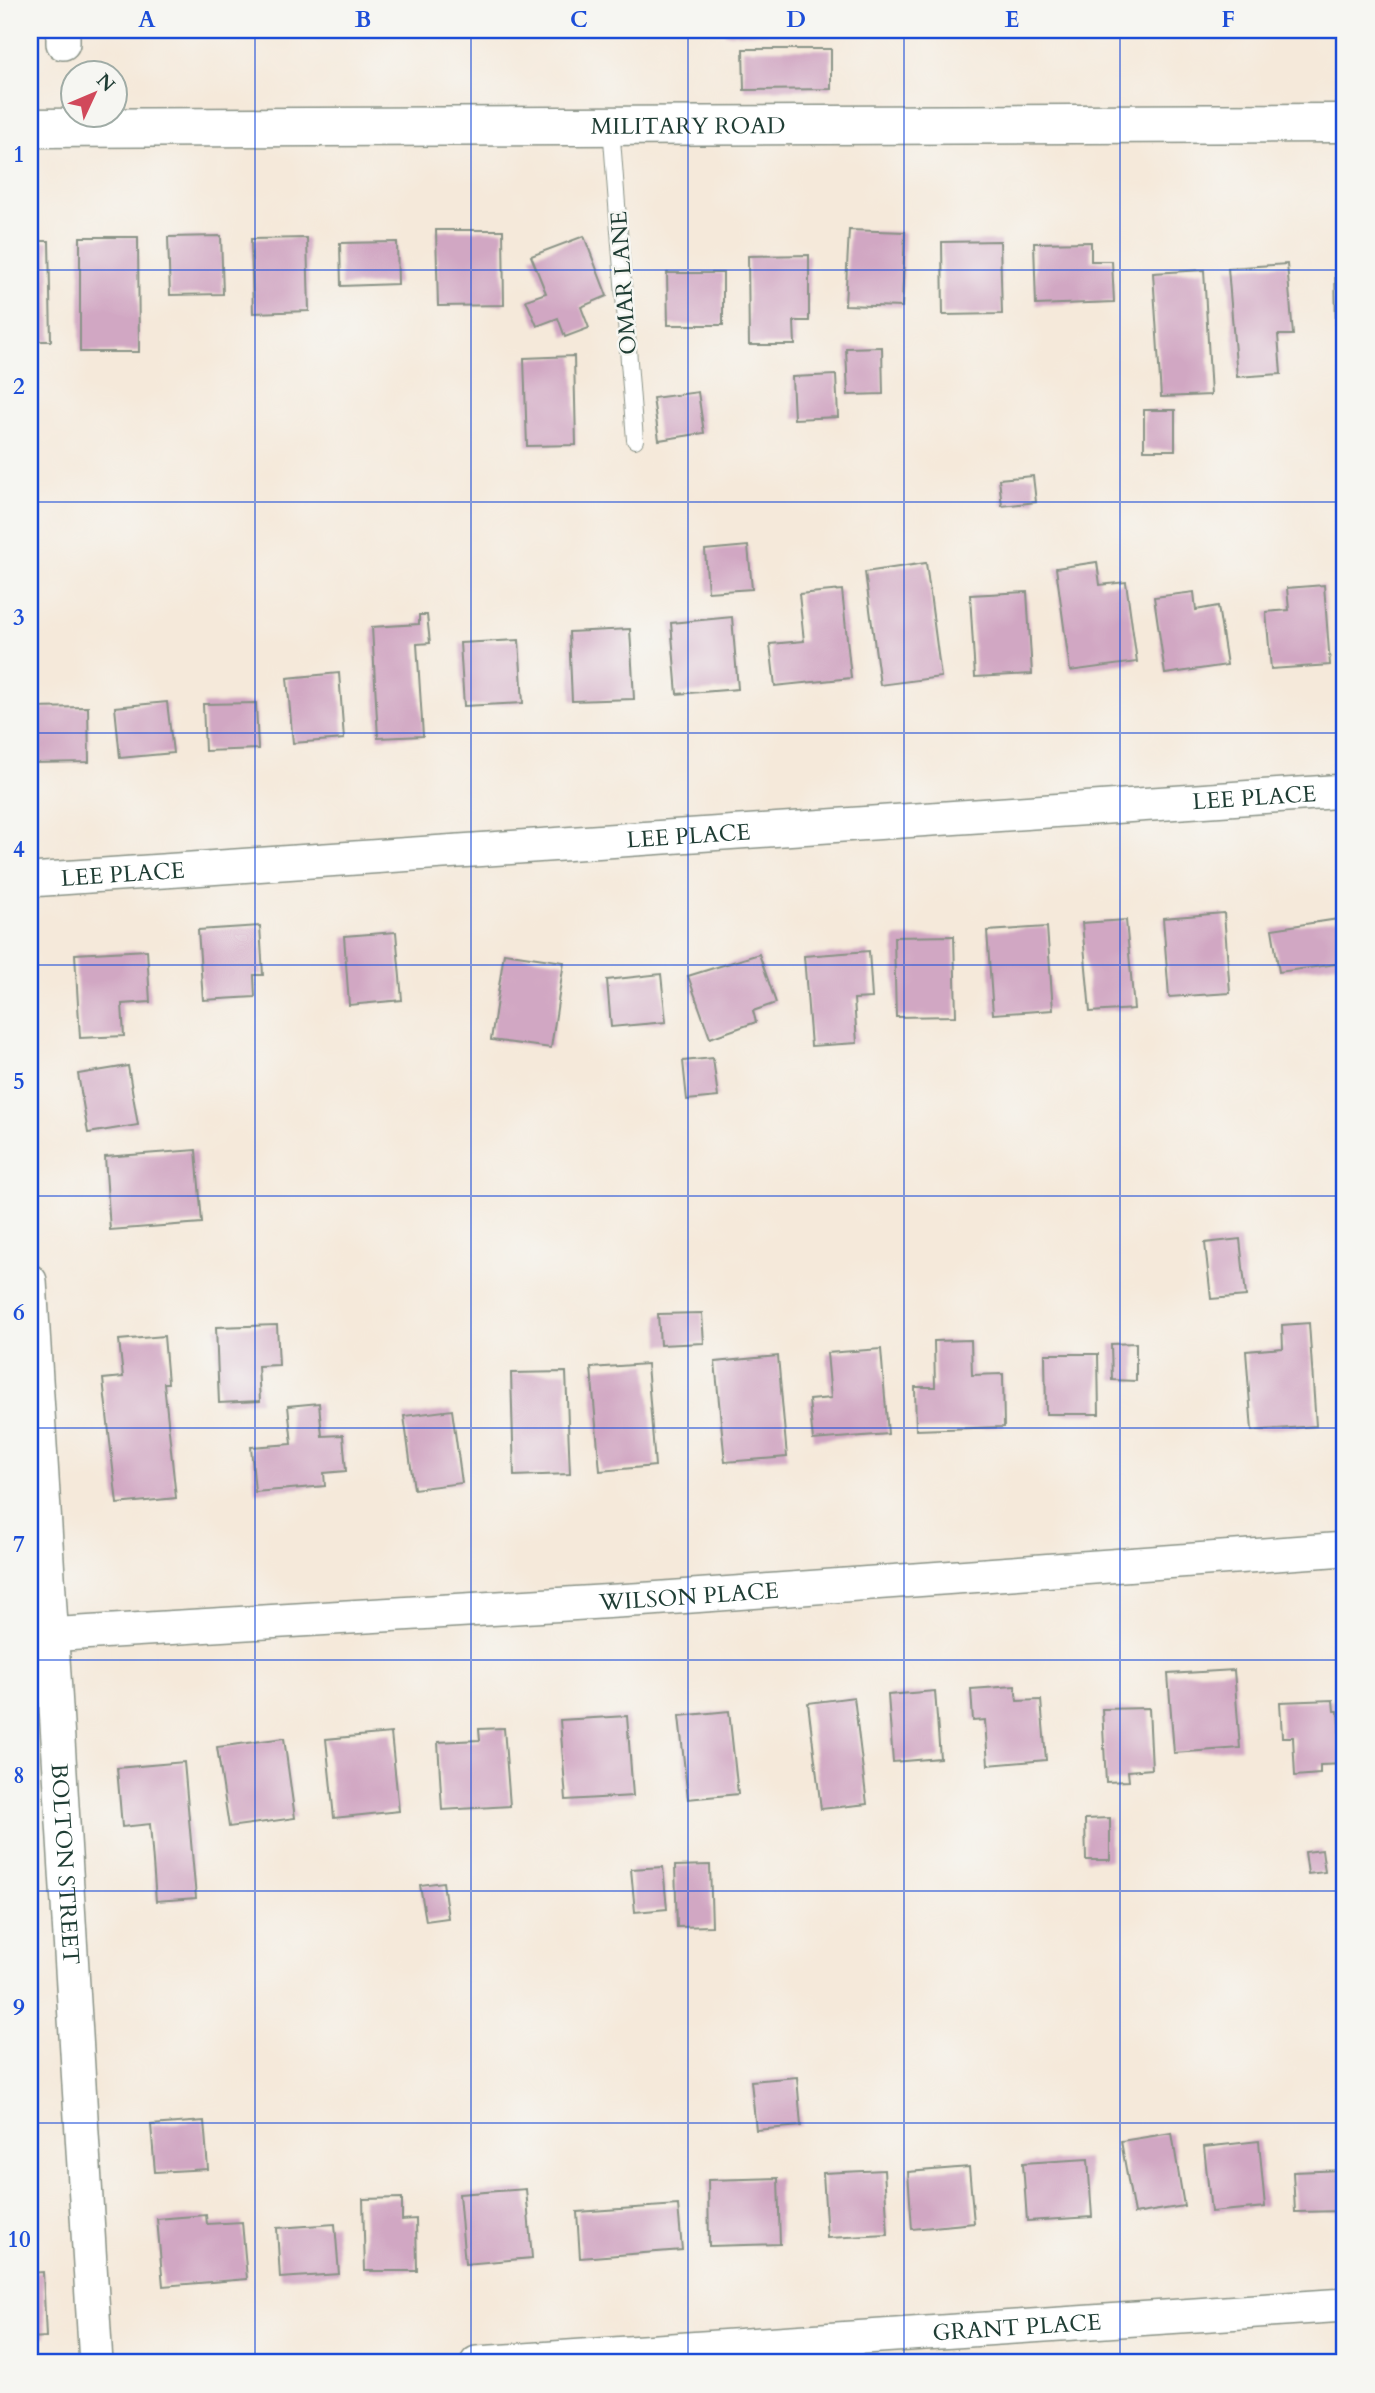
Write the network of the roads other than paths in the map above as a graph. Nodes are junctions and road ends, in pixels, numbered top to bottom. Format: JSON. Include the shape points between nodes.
{"nodes":[{"id":1,"x":1345,"y":123,"type":"edge"},
{"id":2,"x":611,"y":127,"type":"junction"},
{"id":3,"x":30,"y":128,"type":"edge"},
{"id":4,"x":635,"y":440,"type":"dead end"},
{"id":5,"x":1345,"y":791,"type":"edge"},
{"id":6,"x":30,"y":880,"type":"edge"},
{"id":7,"x":30,"y":1281,"type":"edge"},
{"id":8,"x":1345,"y":1549,"type":"edge"},
{"id":9,"x":40,"y":1635,"type":"edge"},
{"id":10,"x":1345,"y":2305,"type":"edge"},
{"id":11,"x":96,"y":2363,"type":"edge"},
{"id":12,"x":477,"y":2363,"type":"edge"}],
"edges":[{"from":1,"to":2,"type":"street","name":"MILITARY ROAD"},
{"from":2,"to":3,"type":"street","name":"MILITARY ROAD"},
{"from":2,"to":4,"type":"lane","name":"OMAR LANE"},
{"from":5,"to":6,"type":"street","name":"LEE PLACE"},
{"from":7,"to":9,"type":"street","name":"BOLTON STREET"},
{"from":8,"to":9,"type":"street","name":"WILSON PLACE","via":[[650,1599]]},
{"from":9,"to":11,"type":"street","name":"BOLTON STREET"},
{"from":10,"to":12,"type":"street","name":"GRANT PLACE"}]}
